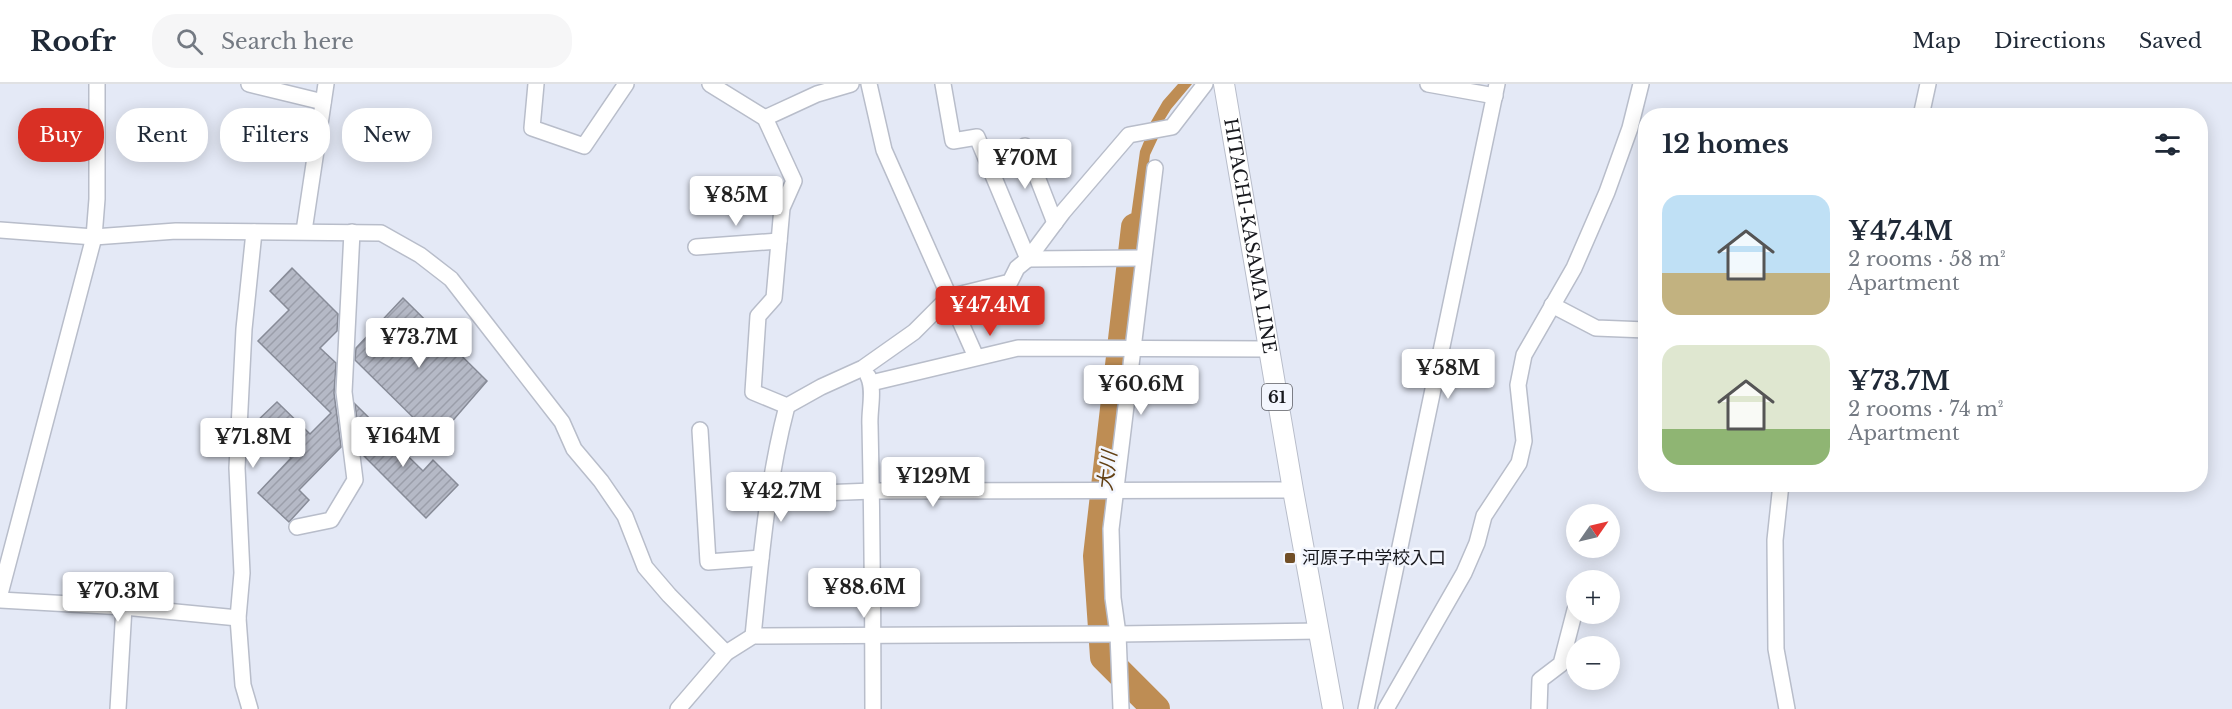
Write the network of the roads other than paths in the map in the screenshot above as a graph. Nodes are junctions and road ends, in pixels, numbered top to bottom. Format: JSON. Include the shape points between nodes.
{"nodes":[{"id":1,"x":97,"y":84,"type":"edge"},
{"id":2,"x":249,"y":84,"type":"edge"},
{"id":3,"x":326,"y":84,"type":"edge"},
{"id":4,"x":536,"y":84,"type":"edge"},
{"id":5,"x":626,"y":84,"type":"edge"},
{"id":6,"x":710,"y":84,"type":"edge"},
{"id":7,"x":851,"y":84,"type":"edge"},
{"id":8,"x":869,"y":84,"type":"edge"},
{"id":9,"x":943,"y":84,"type":"edge"},
{"id":10,"x":1205,"y":84,"type":"edge"},
{"id":11,"x":1224,"y":84,"type":"edge"},
{"id":12,"x":1428,"y":84,"type":"edge"},
{"id":13,"x":1641,"y":84,"type":"edge"},
{"id":14,"x":1928,"y":84,"type":"edge"},
{"id":15,"x":1496,"y":90,"type":"edge"},
{"id":16,"x":323,"y":102,"type":"junction"},
{"id":17,"x":1923,"y":108,"type":"edge"},
{"id":18,"x":765,"y":118,"type":"junction"},
{"id":19,"x":1025,"y":146,"type":"dead end"},
{"id":20,"x":1155,"y":168,"type":"dead end"},
{"id":21,"x":1055,"y":223,"type":"junction"},
{"id":22,"x":0,"y":230,"type":"edge"},
{"id":23,"x":304,"y":231,"type":"junction"},
{"id":24,"x":254,"y":232,"type":"junction"},
{"id":25,"x":352,"y":232,"type":"junction"},
{"id":26,"x":94,"y":237,"type":"junction"},
{"id":27,"x":779,"y":241,"type":"junction"},
{"id":28,"x":696,"y":247,"type":"dead end"},
{"id":29,"x":1136,"y":258,"type":"junction"},
{"id":30,"x":1028,"y":259,"type":"junction"},
{"id":31,"x":949,"y":297,"type":"junction"},
{"id":32,"x":1552,"y":305,"type":"junction"},
{"id":33,"x":1638,"y":330,"type":"edge"},
{"id":34,"x":1125,"y":348,"type":"junction"},
{"id":35,"x":1269,"y":349,"type":"junction"},
{"id":36,"x":975,"y":357,"type":"junction"},
{"id":37,"x":863,"y":368,"type":"junction"},
{"id":38,"x":871,"y":383,"type":"junction"},
{"id":39,"x":787,"y":406,"type":"junction"},
{"id":40,"x":700,"y":430,"type":"dead end"},
{"id":41,"x":1293,"y":490,"type":"junction"},
{"id":42,"x":873,"y":491,"type":"junction"},
{"id":43,"x":1107,"y":491,"type":"junction"},
{"id":44,"x":1780,"y":492,"type":"edge"},
{"id":45,"x":767,"y":495,"type":"junction"},
{"id":46,"x":297,"y":527,"type":"dead end"},
{"id":47,"x":761,"y":558,"type":"junction"},
{"id":48,"x":0,"y":594,"type":"edge"},
{"id":49,"x":0,"y":600,"type":"edge"},
{"id":50,"x":124,"y":607,"type":"junction"},
{"id":51,"x":238,"y":618,"type":"junction"},
{"id":52,"x":1571,"y":624,"type":"edge"},
{"id":53,"x":1320,"y":631,"type":"junction"},
{"id":54,"x":1108,"y":635,"type":"junction"},
{"id":55,"x":753,"y":636,"type":"junction"},
{"id":56,"x":873,"y":636,"type":"junction"},
{"id":57,"x":726,"y":653,"type":"junction"},
{"id":58,"x":118,"y":709,"type":"edge"},
{"id":59,"x":250,"y":709,"type":"edge"},
{"id":60,"x":678,"y":709,"type":"edge"},
{"id":61,"x":873,"y":709,"type":"edge"},
{"id":62,"x":1121,"y":709,"type":"edge"},
{"id":63,"x":1334,"y":709,"type":"edge"},
{"id":64,"x":1366,"y":709,"type":"edge"},
{"id":65,"x":1386,"y":709,"type":"edge"},
{"id":66,"x":1539,"y":709,"type":"edge"},
{"id":67,"x":1787,"y":709,"type":"edge"}],
"edges":[{"from":1,"to":26,"type":"street"},
{"from":2,"to":16,"type":"street"},
{"from":3,"to":16,"type":"street"},
{"from":4,"to":5,"type":"street","via":[[532,128],[584,146]]},
{"from":6,"to":18,"type":"street"},
{"from":7,"to":18,"type":"street","via":[[817,94]]},
{"from":8,"to":31,"type":"street","via":[[884,150]]},
{"from":9,"to":30,"type":"street","via":[[953,141],[977,137]]},
{"from":10,"to":21,"type":"street","via":[[1172,127],[1129,135]]},
{"from":11,"to":35,"type":"main road","name":"HITACHI-KASAMA LINE","number":"61"},
{"from":12,"to":15,"type":"street"},
{"from":13,"to":32,"type":"street","via":[[1630,128],[1606,192],[1574,268]]},
{"from":14,"to":17,"type":"street"},
{"from":15,"to":64,"type":"street"},
{"from":16,"to":23,"type":"street"},
{"from":18,"to":27,"type":"street","via":[[794,181],[782,208]]},
{"from":19,"to":21,"type":"street"},
{"from":20,"to":29,"type":"street"},
{"from":21,"to":30,"type":"street"},
{"from":22,"to":26,"type":"street"},
{"from":23,"to":24,"type":"street"},
{"from":23,"to":25,"type":"street"},
{"from":24,"to":26,"type":"street","via":[[176,231]]},
{"from":24,"to":51,"type":"street","via":[[244,329],[237,468],[242,573]]},
{"from":25,"to":46,"type":"street","via":[[344,392],[355,480],[331,520]]},
{"from":25,"to":57,"type":"street","via":[[381,233],[420,255],[451,279],[562,422],[574,449],[625,516],[645,567]]},
{"from":26,"to":48,"type":"street"},
{"from":27,"to":28,"type":"street"},
{"from":27,"to":39,"type":"street","via":[[774,298],[758,316],[753,392]]},
{"from":29,"to":30,"type":"street"},
{"from":29,"to":34,"type":"street"},
{"from":30,"to":31,"type":"street","via":[[1017,268],[1010,282]]},
{"from":31,"to":36,"type":"street"},
{"from":31,"to":37,"type":"street","via":[[914,332]]},
{"from":32,"to":33,"type":"street","via":[[1596,328]]},
{"from":32,"to":65,"type":"street","via":[[1524,355],[1518,385],[1524,441],[1519,463],[1484,516],[1464,573]]},
{"from":34,"to":35,"type":"street"},
{"from":34,"to":36,"type":"street","via":[[1018,348]]},
{"from":34,"to":43,"type":"street"},
{"from":35,"to":41,"type":"main road","name":"HITACHI-KASAMA LINE","number":"61"},
{"from":36,"to":38,"type":"street"},
{"from":37,"to":38,"type":"street"},
{"from":37,"to":39,"type":"street"},
{"from":38,"to":42,"type":"street"},
{"from":39,"to":45,"type":"street"},
{"from":40,"to":47,"type":"street","via":[[708,562]]},
{"from":41,"to":43,"type":"street"},
{"from":41,"to":53,"type":"main road","name":"HITACHI-KASAMA LINE","number":"61"},
{"from":42,"to":43,"type":"street"},
{"from":42,"to":45,"type":"street"},
{"from":42,"to":56,"type":"street"},
{"from":43,"to":54,"type":"street","via":[[1113,598]]},
{"from":44,"to":67,"type":"street","via":[[1775,540],[1776,649]]},
{"from":45,"to":47,"type":"street"},
{"from":47,"to":55,"type":"street"},
{"from":49,"to":50,"type":"street"},
{"from":50,"to":51,"type":"street"},
{"from":50,"to":58,"type":"street"},
{"from":51,"to":59,"type":"street","via":[[243,685]]},
{"from":52,"to":66,"type":"street","via":[[1561,664],[1540,680]]},
{"from":53,"to":54,"type":"street"},
{"from":53,"to":63,"type":"main road","name":"HITACHI-KASAMA LINE","number":"61"},
{"from":54,"to":56,"type":"street"},
{"from":54,"to":62,"type":"street","via":[[1119,663]]},
{"from":55,"to":56,"type":"street"},
{"from":55,"to":57,"type":"street"},
{"from":56,"to":61,"type":"street"},
{"from":57,"to":60,"type":"street"}]}
